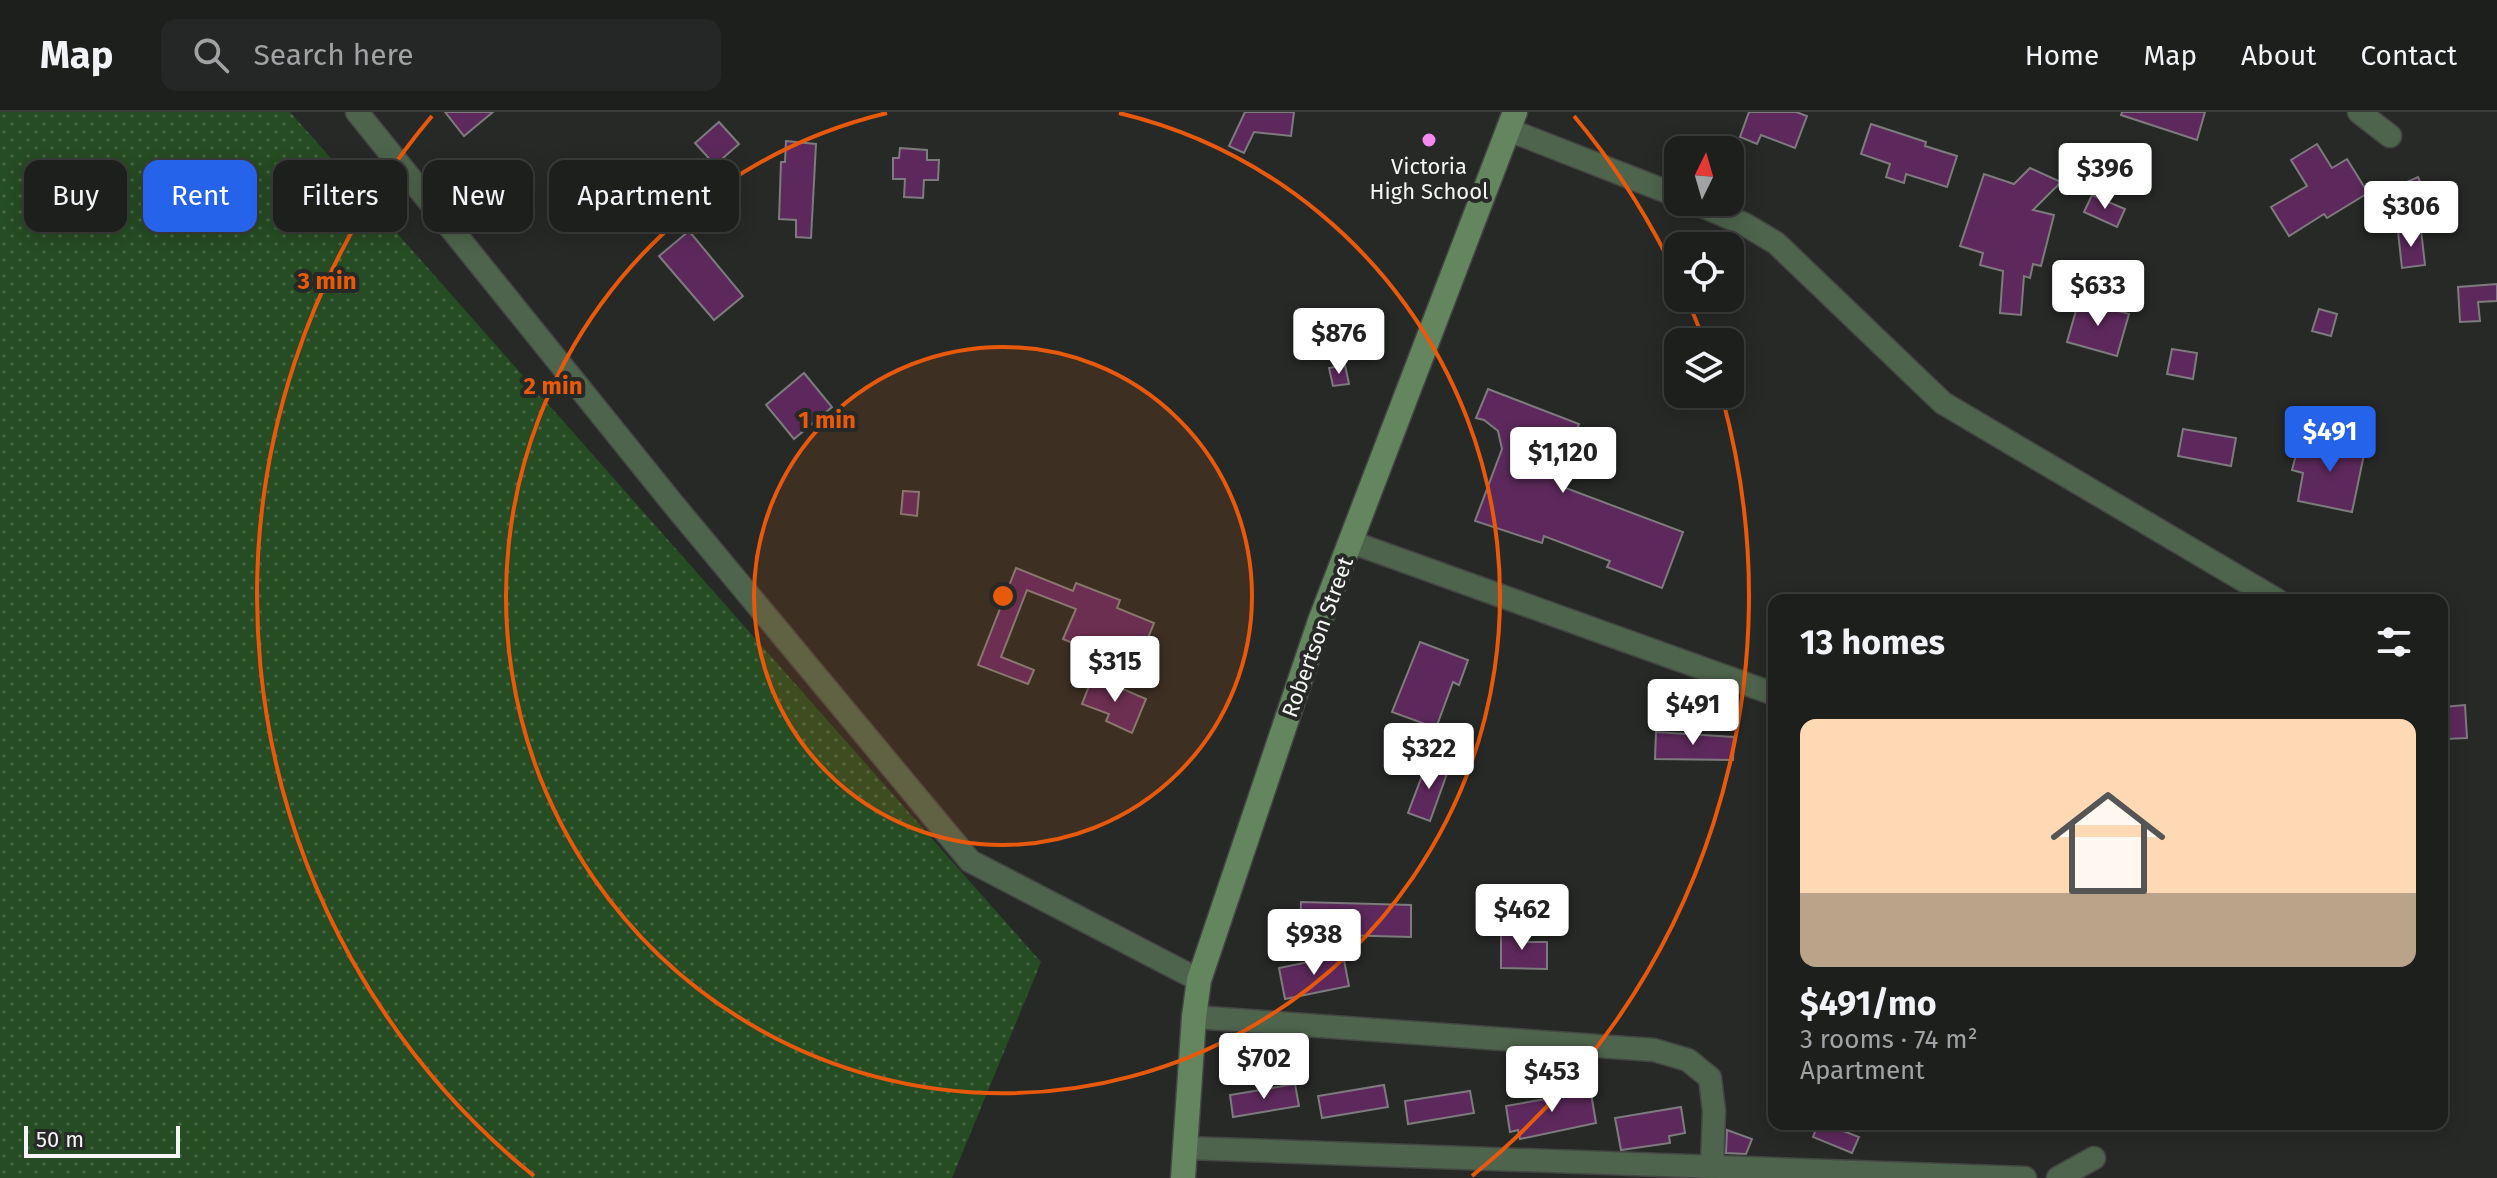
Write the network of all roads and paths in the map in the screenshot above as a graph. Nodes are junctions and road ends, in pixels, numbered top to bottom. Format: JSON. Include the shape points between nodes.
{"nodes":[{"id":1,"x":357,"y":112,"type":"edge"},
{"id":2,"x":2359,"y":112,"type":"edge"},
{"id":3,"x":1512,"y":121,"type":"edge"},
{"id":4,"x":2390,"y":136,"type":"dead end"},
{"id":5,"x":1664,"y":190,"type":"edge"},
{"id":6,"x":1725,"y":216,"type":"edge"},
{"id":7,"x":1351,"y":542,"type":"junction"},
{"id":8,"x":2267,"y":594,"type":"edge"},
{"id":9,"x":1768,"y":692,"type":"edge"},
{"id":10,"x":1199,"y":980,"type":"junction"},
{"id":11,"x":1194,"y":1017,"type":"junction"},
{"id":12,"x":1185,"y":1148,"type":"junction"},
{"id":13,"x":2094,"y":1158,"type":"dead end"},
{"id":14,"x":1712,"y":1167,"type":"junction"},
{"id":15,"x":1183,"y":1178,"type":"edge"},
{"id":16,"x":2025,"y":1178,"type":"edge"},
{"id":17,"x":2058,"y":1178,"type":"edge"}],
"edges":[{"from":1,"to":10,"type":"street","via":[[970,861]]},
{"from":2,"to":4,"type":"street"},
{"from":3,"to":5,"type":"street"},
{"from":3,"to":7,"type":"street","name":"Robertson Street"},
{"from":6,"to":8,"type":"street","via":[[1776,243],[1943,403]]},
{"from":7,"to":9,"type":"street"},
{"from":7,"to":10,"type":"street","name":"Robertson Street"},
{"from":10,"to":11,"type":"street","name":"Robertson Street"},
{"from":11,"to":12,"type":"street","name":"Robertson Street"},
{"from":11,"to":14,"type":"street","via":[[1654,1050],[1688,1060],[1710,1078]]},
{"from":12,"to":14,"type":"street"},
{"from":12,"to":15,"type":"street","name":"Robertson Street"},
{"from":13,"to":17,"type":"street"},
{"from":14,"to":16,"type":"street"}]}
